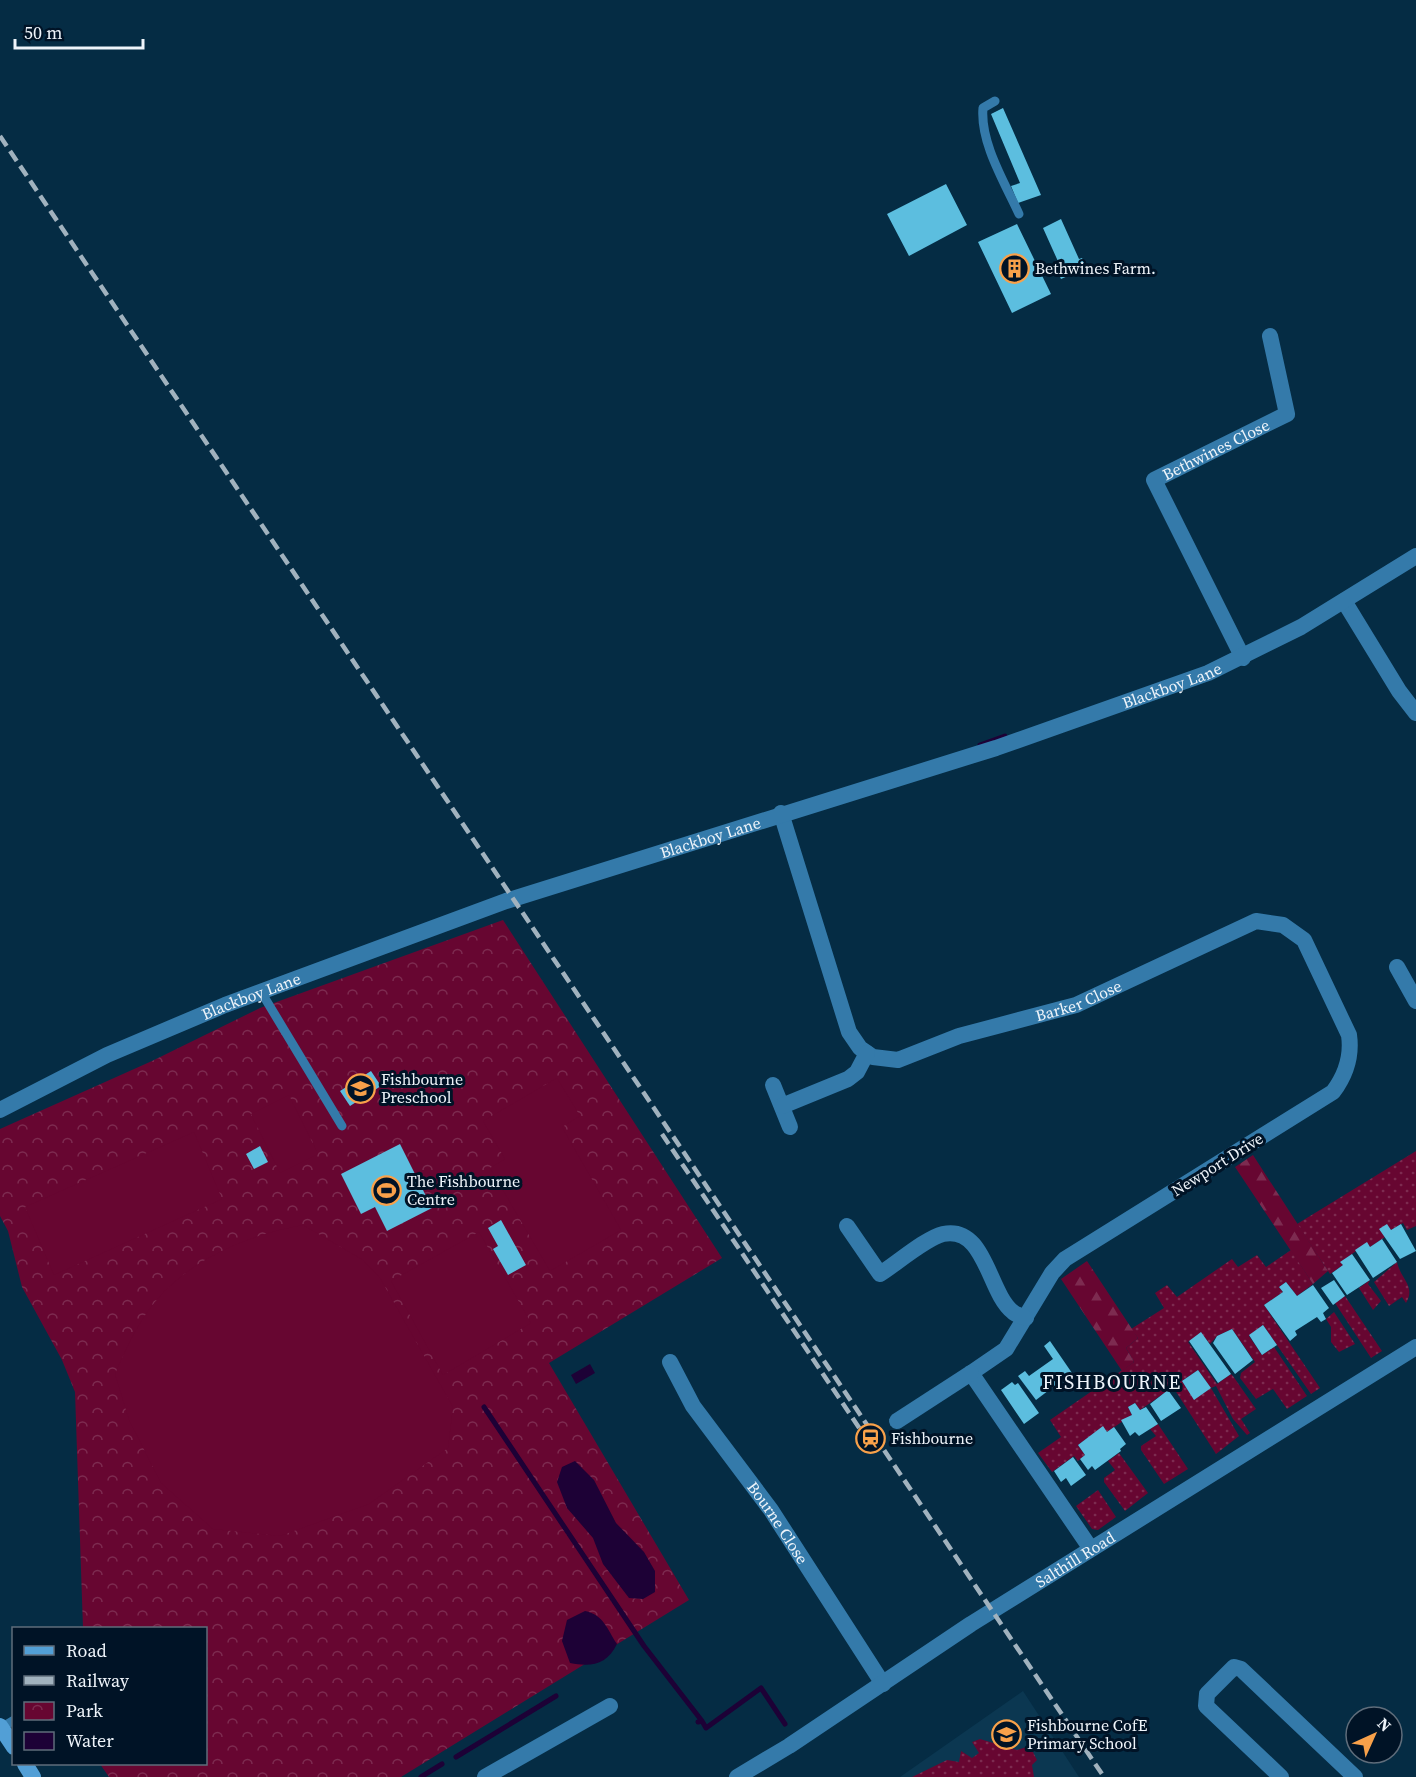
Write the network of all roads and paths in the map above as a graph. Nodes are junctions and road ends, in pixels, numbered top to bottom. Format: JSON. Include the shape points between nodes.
{"nodes":[{"id":1,"x":995,"y":101,"type":"dead end"},
{"id":2,"x":1019,"y":214,"type":"dead end"},
{"id":3,"x":1270,"y":336,"type":"dead end"},
{"id":4,"x":1416,"y":556,"type":"edge"},
{"id":5,"x":1344,"y":601,"type":"junction"},
{"id":6,"x":1243,"y":658,"type":"junction"},
{"id":7,"x":1416,"y":713,"type":"edge"},
{"id":8,"x":781,"y":813,"type":"junction"},
{"id":9,"x":1283,"y":925,"type":"joint"},
{"id":10,"x":1397,"y":967,"type":"dead end"},
{"id":11,"x":260,"y":990,"type":"junction"},
{"id":12,"x":1416,"y":1001,"type":"edge"},
{"id":13,"x":867,"y":1053,"type":"junction"},
{"id":14,"x":773,"y":1085,"type":"dead end"},
{"id":15,"x":782,"y":1106,"type":"junction"},
{"id":16,"x":0,"y":1110,"type":"edge"},
{"id":17,"x":342,"y":1126,"type":"dead end"},
{"id":18,"x":790,"y":1126,"type":"dead end"},
{"id":19,"x":847,"y":1226,"type":"dead end"},
{"id":20,"x":1026,"y":1318,"type":"junction"},
{"id":21,"x":1416,"y":1347,"type":"edge"},
{"id":22,"x":670,"y":1362,"type":"dead end"},
{"id":23,"x":971,"y":1372,"type":"junction"},
{"id":24,"x":897,"y":1422,"type":"dead end"},
{"id":25,"x":1091,"y":1549,"type":"junction"},
{"id":26,"x":883,"y":1684,"type":"junction"},
{"id":27,"x":610,"y":1706,"type":"dead end"},
{"id":28,"x":5,"y":1725,"type":"edge"},
{"id":29,"x":12,"y":1742,"type":"edge"},
{"id":30,"x":485,"y":1777,"type":"edge"},
{"id":31,"x":737,"y":1777,"type":"edge"},
{"id":32,"x":1281,"y":1777,"type":"edge"},
{"id":33,"x":1355,"y":1777,"type":"edge"}],
"edges":[{"from":1,"to":2,"type":"lane","via":[[983,108],[982,121]]},
{"from":3,"to":6,"type":"street","name":"Bethwines Close","via":[[1287,414],[1154,480]]},
{"from":4,"to":5,"type":"street","name":"Blackboy Lane"},
{"from":5,"to":6,"type":"street","name":"Blackboy Lane"},
{"from":5,"to":7,"type":"street"},
{"from":6,"to":8,"type":"street","name":"Blackboy Lane","via":[[1085,719]]},
{"from":8,"to":11,"type":"street","name":"Blackboy Lane","via":[[513,899]]},
{"from":8,"to":13,"type":"street","via":[[843,1016],[855,1043]]},
{"from":9,"to":13,"type":"street","name":"Barker Close","via":[[1268,921],[1247,923],[1076,1005],[958,1036],[897,1060],[883,1060]]},
{"from":9,"to":20,"type":"street","name":"Newport Drive","via":[[1304,940],[1349,1035],[1342,1080],[1333,1092],[1065,1259],[1052,1273]]},
{"from":10,"to":12,"type":"street"},
{"from":11,"to":16,"type":"street","name":"Blackboy Lane","via":[[107,1055]]},
{"from":11,"to":17,"type":"lane"},
{"from":13,"to":15,"type":"street","via":[[857,1072],[848,1079]]},
{"from":14,"to":15,"type":"street"},
{"from":15,"to":18,"type":"street"},
{"from":19,"to":20,"type":"street","via":[[880,1274],[941,1234],[954,1233],[969,1240],[979,1251],[1004,1300],[1013,1312]]},
{"from":20,"to":23,"type":"street","name":"Newport Drive","via":[[1006,1349]]},
{"from":21,"to":25,"type":"street","name":"Salthill Road"},
{"from":22,"to":26,"type":"street","name":"Bourne Close","via":[[693,1406],[771,1510]]},
{"from":23,"to":24,"type":"street","name":"Newport Drive"},
{"from":23,"to":25,"type":"street"},
{"from":25,"to":26,"type":"street","name":"Salthill Road"},
{"from":26,"to":31,"type":"street","name":"Salthill Road"},
{"from":27,"to":30,"type":"street"},
{"from":28,"to":29,"type":"main road"},
{"from":32,"to":33,"type":"street","via":[[1206,1706],[1207,1694],[1234,1667],[1241,1669]]}]}
